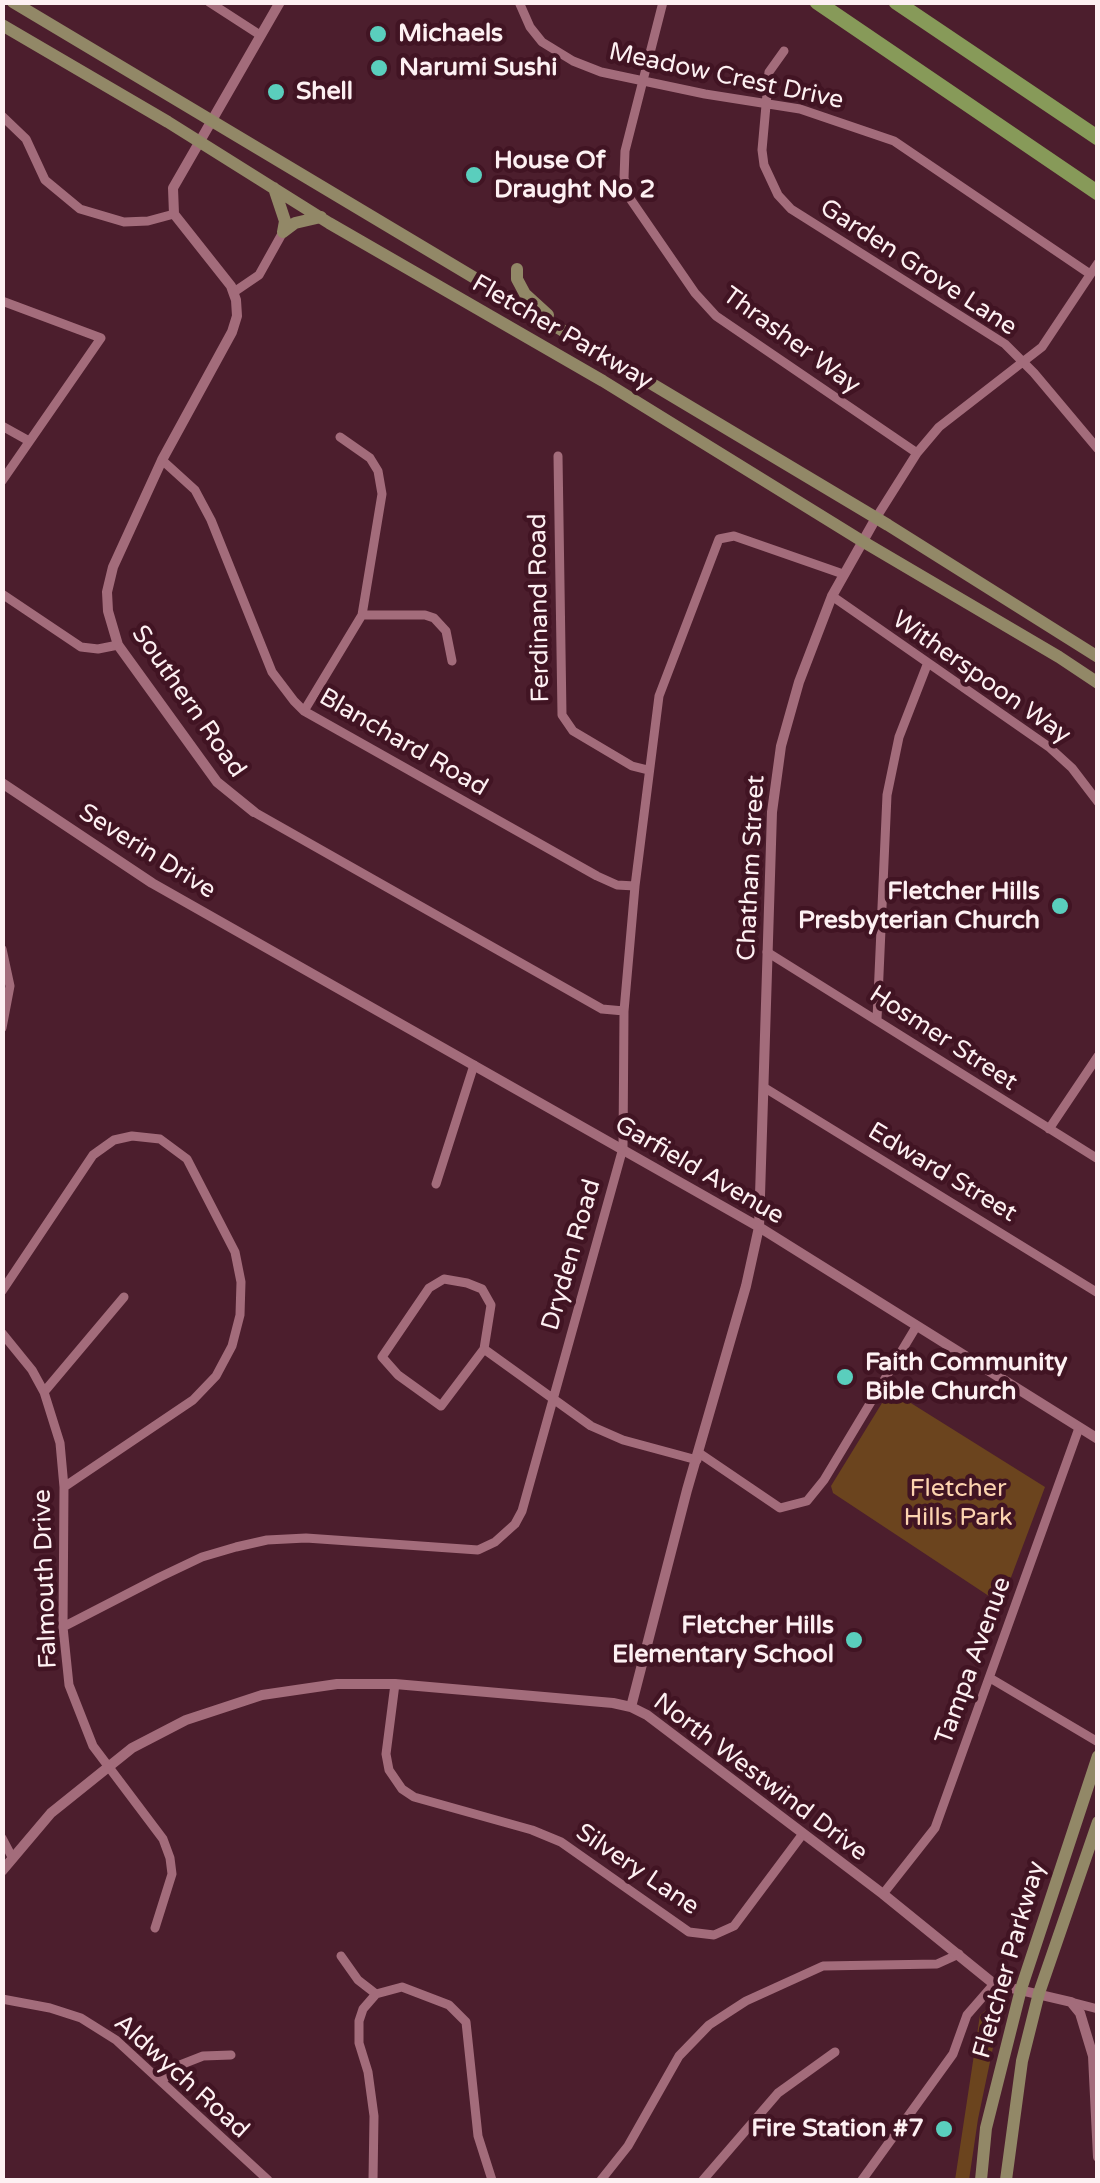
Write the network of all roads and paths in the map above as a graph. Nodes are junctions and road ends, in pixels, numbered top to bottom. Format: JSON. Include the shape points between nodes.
{"nodes":[{"id":1,"x":13,"y":2,"type":"edge"},
{"id":2,"x":209,"y":2,"type":"edge"},
{"id":3,"x":280,"y":2,"type":"edge"},
{"id":4,"x":519,"y":2,"type":"edge"},
{"id":5,"x":663,"y":2,"type":"edge"},
{"id":6,"x":817,"y":2,"type":"edge"},
{"id":7,"x":896,"y":2,"type":"edge"},
{"id":8,"x":2,"y":25,"type":"edge"},
{"id":9,"x":260,"y":35,"type":"junction"},
{"id":10,"x":784,"y":51,"type":"dead end"},
{"id":11,"x":645,"y":79,"type":"junction"},
{"id":12,"x":764,"y":102,"type":"junction"},
{"id":13,"x":2,"y":116,"type":"edge"},
{"id":14,"x":208,"y":122,"type":"junction"},
{"id":15,"x":1098,"y":138,"type":"edge"},
{"id":16,"x":197,"y":141,"type":"junction"},
{"id":17,"x":274,"y":188,"type":"junction"},
{"id":18,"x":1098,"y":193,"type":"edge"},
{"id":19,"x":174,"y":214,"type":"junction"},
{"id":20,"x":321,"y":217,"type":"junction"},
{"id":21,"x":283,"y":232,"type":"junction"},
{"id":22,"x":1098,"y":264,"type":"edge"},
{"id":23,"x":517,"y":269,"type":"dead end"},
{"id":24,"x":1090,"y":274,"type":"junction"},
{"id":25,"x":234,"y":292,"type":"junction"},
{"id":26,"x":2,"y":301,"type":"edge"},
{"id":27,"x":564,"y":331,"type":"junction"},
{"id":28,"x":1023,"y":362,"type":"junction"},
{"id":29,"x":2,"y":426,"type":"edge"},
{"id":30,"x":340,"y":438,"type":"dead end"},
{"id":31,"x":29,"y":442,"type":"junction"},
{"id":32,"x":1098,"y":448,"type":"edge"},
{"id":33,"x":917,"y":453,"type":"junction"},
{"id":34,"x":558,"y":456,"type":"dead end"},
{"id":35,"x":162,"y":460,"type":"junction"},
{"id":36,"x":2,"y":482,"type":"edge"},
{"id":37,"x":876,"y":518,"type":"junction"},
{"id":38,"x":862,"y":541,"type":"junction"},
{"id":39,"x":843,"y":574,"type":"junction"},
{"id":40,"x":2,"y":594,"type":"edge"},
{"id":41,"x":832,"y":596,"type":"junction"},
{"id":42,"x":362,"y":615,"type":"junction"},
{"id":43,"x":118,"y":645,"type":"junction"},
{"id":44,"x":1098,"y":657,"type":"edge"},
{"id":45,"x":452,"y":661,"type":"dead end"},
{"id":46,"x":927,"y":665,"type":"junction"},
{"id":47,"x":1098,"y":683,"type":"edge"},
{"id":48,"x":304,"y":711,"type":"junction"},
{"id":49,"x":648,"y":770,"type":"junction"},
{"id":50,"x":2,"y":783,"type":"edge"},
{"id":51,"x":1098,"y":802,"type":"edge"},
{"id":52,"x":254,"y":812,"type":"joint"},
{"id":53,"x":635,"y":886,"type":"junction"},
{"id":54,"x":2,"y":949,"type":"edge"},
{"id":55,"x":272,"y":952,"type":"joint"},
{"id":56,"x":767,"y":952,"type":"junction"},
{"id":57,"x":624,"y":1011,"type":"junction"},
{"id":58,"x":877,"y":1019,"type":"junction"},
{"id":59,"x":2,"y":1028,"type":"edge"},
{"id":60,"x":1098,"y":1056,"type":"edge"},
{"id":61,"x":474,"y":1065,"type":"junction"},
{"id":62,"x":765,"y":1088,"type":"junction"},
{"id":63,"x":1049,"y":1130,"type":"junction"},
{"id":64,"x":622,"y":1148,"type":"junction"},
{"id":65,"x":1098,"y":1159,"type":"edge"},
{"id":66,"x":436,"y":1184,"type":"dead end"},
{"id":67,"x":759,"y":1226,"type":"junction"},
{"id":68,"x":2,"y":1290,"type":"edge"},
{"id":69,"x":1098,"y":1293,"type":"edge"},
{"id":70,"x":124,"y":1297,"type":"dead end"},
{"id":71,"x":916,"y":1327,"type":"junction"},
{"id":72,"x":2,"y":1333,"type":"edge"},
{"id":73,"x":484,"y":1349,"type":"junction"},
{"id":74,"x":44,"y":1392,"type":"junction"},
{"id":75,"x":553,"y":1397,"type":"junction"},
{"id":76,"x":1079,"y":1428,"type":"junction"},
{"id":77,"x":1098,"y":1439,"type":"edge"},
{"id":78,"x":698,"y":1457,"type":"junction"},
{"id":79,"x":64,"y":1487,"type":"junction"},
{"id":80,"x":63,"y":1626,"type":"junction"},
{"id":81,"x":990,"y":1678,"type":"junction"},
{"id":82,"x":395,"y":1684,"type":"junction"},
{"id":83,"x":631,"y":1707,"type":"junction"},
{"id":84,"x":1098,"y":1742,"type":"edge"},
{"id":85,"x":1098,"y":1756,"type":"edge"},
{"id":86,"x":106,"y":1767,"type":"junction"},
{"id":87,"x":1098,"y":1822,"type":"edge"},
{"id":88,"x":802,"y":1836,"type":"junction"},
{"id":89,"x":2,"y":1838,"type":"edge"},
{"id":90,"x":12,"y":1857,"type":"junction"},
{"id":91,"x":2,"y":1871,"type":"edge"},
{"id":92,"x":883,"y":1894,"type":"junction"},
{"id":93,"x":155,"y":1928,"type":"dead end"},
{"id":94,"x":959,"y":1954,"type":"junction"},
{"id":95,"x":341,"y":1956,"type":"dead end"},
{"id":96,"x":994,"y":1984,"type":"junction"},
{"id":97,"x":1021,"y":1989,"type":"junction"},
{"id":98,"x":1038,"y":1993,"type":"junction"},
{"id":99,"x":376,"y":1994,"type":"junction"},
{"id":100,"x":2,"y":1999,"type":"edge"},
{"id":101,"x":1071,"y":2002,"type":"junction"},
{"id":102,"x":1098,"y":2009,"type":"edge"},
{"id":103,"x":836,"y":2052,"type":"dead end"},
{"id":104,"x":231,"y":2055,"type":"dead end"},
{"id":105,"x":161,"y":2081,"type":"junction"},
{"id":106,"x":1098,"y":2158,"type":"edge"},
{"id":107,"x":268,"y":2180,"type":"edge"},
{"id":108,"x":373,"y":2180,"type":"edge"},
{"id":109,"x":492,"y":2180,"type":"edge"},
{"id":110,"x":603,"y":2180,"type":"edge"},
{"id":111,"x":704,"y":2180,"type":"edge"},
{"id":112,"x":862,"y":2180,"type":"edge"},
{"id":113,"x":981,"y":2180,"type":"edge"},
{"id":114,"x":1006,"y":2180,"type":"edge"}],
"edges":[{"from":1,"to":14,"type":"main road","name":"Fletcher Parkway"},
{"from":2,"to":9,"type":"street"},
{"from":3,"to":9,"type":"street"},
{"from":4,"to":11,"type":"street","name":"Meadow Crest Drive","via":[[549,47],[601,72]]},
{"from":5,"to":11,"type":"street","name":"Thrasher Way"},
{"from":6,"to":18,"type":"highway"},
{"from":7,"to":15,"type":"highway"},
{"from":8,"to":16,"type":"main road","name":"Fletcher Parkway"},
{"from":9,"to":14,"type":"street"},
{"from":10,"to":12,"type":"street","name":"Garden Grove Lane","via":[[769,72]]},
{"from":11,"to":12,"type":"street","name":"Meadow Crest Drive"},
{"from":11,"to":33,"type":"street","name":"Thrasher Way","via":[[624,169],[631,200],[694,293],[731,329]]},
{"from":12,"to":24,"type":"street","name":"Meadow Crest Drive","via":[[894,142]]},
{"from":12,"to":28,"type":"street","name":"Garden Grove Lane","via":[[764,164],[791,209],[1005,344]]},
{"from":13,"to":19,"type":"street","via":[[26,138],[45,180],[80,209],[124,222]]},
{"from":14,"to":16,"type":"street"},
{"from":14,"to":27,"type":"main road","name":"Fletcher Parkway"},
{"from":16,"to":17,"type":"main road","name":"Fletcher Parkway"},
{"from":16,"to":19,"type":"street","via":[[173,188]]},
{"from":17,"to":20,"type":"main road","name":"Fletcher Parkway"},
{"from":17,"to":21,"type":"main road"},
{"from":19,"to":25,"type":"street"},
{"from":20,"to":21,"type":"main road"},
{"from":20,"to":38,"type":"main road","name":"Fletcher Parkway"},
{"from":21,"to":25,"type":"street","via":[[259,275]]},
{"from":22,"to":24,"type":"street","name":"Chatham Street"},
{"from":23,"to":27,"type":"main road","via":[[525,294]]},
{"from":24,"to":28,"type":"street","name":"Chatham Street","via":[[1052,334]]},
{"from":25,"to":35,"type":"street","name":"Southern Road","via":[[232,332]]},
{"from":26,"to":31,"type":"street","via":[[101,338]]},
{"from":27,"to":37,"type":"main road","name":"Fletcher Parkway"},
{"from":28,"to":32,"type":"street","name":"Garden Grove Lane"},
{"from":28,"to":33,"type":"street","name":"Chatham Street","via":[[939,427]]},
{"from":29,"to":31,"type":"street"},
{"from":30,"to":42,"type":"street","via":[[370,458],[382,486]]},
{"from":31,"to":36,"type":"street"},
{"from":33,"to":37,"type":"street","name":"Chatham Street"},
{"from":34,"to":49,"type":"street","name":"Ferdinand Road","via":[[562,715],[573,730]]},
{"from":35,"to":43,"type":"street","name":"Southern Road","via":[[110,575],[107,602]]},
{"from":35,"to":48,"type":"street","name":"Blanchard Road","via":[[195,490],[272,672]]},
{"from":37,"to":38,"type":"street","name":"Chatham Street"},
{"from":37,"to":44,"type":"main road","name":"Fletcher Parkway"},
{"from":38,"to":39,"type":"street","name":"Chatham Street"},
{"from":38,"to":47,"type":"main road","name":"Fletcher Parkway"},
{"from":39,"to":41,"type":"street","name":"Chatham Street"},
{"from":39,"to":49,"type":"street","name":"Dryden Road","via":[[734,536],[715,544],[659,696]]},
{"from":40,"to":43,"type":"street","via":[[82,647]]},
{"from":41,"to":46,"type":"street","name":"Witherspoon Way"},
{"from":41,"to":56,"type":"street","name":"Chatham Street","via":[[792,703],[777,768]]},
{"from":42,"to":45,"type":"street","via":[[430,616],[446,631]]},
{"from":42,"to":48,"type":"street"},
{"from":43,"to":52,"type":"street","name":"Southern Road","via":[[217,782]]},
{"from":46,"to":51,"type":"street","name":"Witherspoon Way","via":[[1049,747]]},
{"from":46,"to":58,"type":"street","via":[[899,737],[887,796]]},
{"from":48,"to":53,"type":"street","name":"Blanchard Road","via":[[597,876]]},
{"from":49,"to":53,"type":"street","name":"Dryden Road"},
{"from":50,"to":55,"type":"street","name":"Severin Drive"},
{"from":52,"to":57,"type":"street","name":"Southern Road","via":[[602,1008]]},
{"from":53,"to":57,"type":"street","name":"Dryden Road"},
{"from":54,"to":59,"type":"street","via":[[10,986]]},
{"from":55,"to":61,"type":"street","name":"Garfield Avenue"},
{"from":56,"to":58,"type":"street","name":"Hosmer Street"},
{"from":56,"to":62,"type":"street","name":"Chatham Street"},
{"from":57,"to":64,"type":"street","name":"Dryden Road"},
{"from":58,"to":63,"type":"street","name":"Hosmer Street"},
{"from":60,"to":63,"type":"street"},
{"from":61,"to":64,"type":"street","name":"Garfield Avenue"},
{"from":61,"to":66,"type":"street"},
{"from":62,"to":67,"type":"street","name":"Chatham Street"},
{"from":62,"to":69,"type":"street","name":"Edward Street"},
{"from":63,"to":65,"type":"street","name":"Hosmer Street"},
{"from":64,"to":67,"type":"street","name":"Garfield Avenue"},
{"from":64,"to":75,"type":"street","name":"Dryden Road"},
{"from":67,"to":71,"type":"street","name":"Garfield Avenue"},
{"from":67,"to":78,"type":"street","name":"Chatham Street"},
{"from":68,"to":79,"type":"street","via":[[93,1155],[132,1136],[160,1139],[187,1159],[235,1252],[240,1314],[216,1376],[192,1400]]},
{"from":70,"to":74,"type":"street"},
{"from":71,"to":76,"type":"street","name":"Garfield Avenue"},
{"from":71,"to":78,"type":"street","via":[[807,1501],[780,1508]]},
{"from":72,"to":74,"type":"street","name":"Falmouth Drive"},
{"from":73,"to":73,"type":"street","via":[[441,1406],[382,1357],[429,1288],[444,1280],[482,1290],[491,1305]]},
{"from":73,"to":75,"type":"street"},
{"from":74,"to":79,"type":"street","name":"Falmouth Drive","via":[[60,1443]]},
{"from":75,"to":78,"type":"street","via":[[601,1432]]},
{"from":75,"to":80,"type":"street","name":"Dryden Road","via":[[522,1512],[491,1545],[478,1550],[267,1540],[202,1557]]},
{"from":76,"to":77,"type":"street","name":"Garfield Avenue"},
{"from":76,"to":81,"type":"street","name":"Tampa Avenue"},
{"from":78,"to":83,"type":"street","name":"Chatham Street"},
{"from":79,"to":80,"type":"street","name":"Falmouth Drive"},
{"from":80,"to":86,"type":"street","name":"Falmouth Drive","via":[[69,1685]]},
{"from":81,"to":84,"type":"street"},
{"from":81,"to":92,"type":"street","name":"Tampa Avenue","via":[[935,1828]]},
{"from":82,"to":83,"type":"street","name":"North Westwind Drive"},
{"from":82,"to":86,"type":"street","name":"North Westwind Drive","via":[[262,1695],[186,1720]]},
{"from":82,"to":88,"type":"street","name":"Silvery Lane","via":[[386,1754],[402,1789],[561,1842],[689,1932],[714,1935],[734,1926]]},
{"from":83,"to":88,"type":"street","name":"North Westwind Drive"},
{"from":85,"to":97,"type":"main road","name":"Fletcher Parkway"},
{"from":86,"to":90,"type":"street","name":"North Westwind Drive"},
{"from":86,"to":93,"type":"street","name":"Falmouth Drive","via":[[163,1839],[170,1858],[172,1874]]},
{"from":87,"to":98,"type":"main road","name":"Fletcher Parkway"},
{"from":88,"to":92,"type":"street","name":"North Westwind Drive"},
{"from":89,"to":90,"type":"street"},
{"from":90,"to":91,"type":"street","name":"North Westwind Drive"},
{"from":92,"to":94,"type":"street","name":"North Westwind Drive"},
{"from":94,"to":96,"type":"street","name":"North Westwind Drive"},
{"from":94,"to":110,"type":"street","via":[[937,1964],[822,1966],[709,2025],[678,2056]]},
{"from":95,"to":99,"type":"street"},
{"from":96,"to":97,"type":"street"},
{"from":96,"to":112,"type":"street","via":[[967,2015],[953,2054]]},
{"from":97,"to":98,"type":"street"},
{"from":97,"to":113,"type":"main road","name":"Fletcher Parkway","via":[[986,2128]]},
{"from":98,"to":101,"type":"street"},
{"from":98,"to":114,"type":"main road","name":"Fletcher Parkway"},
{"from":99,"to":108,"type":"street","via":[[358,2027],[374,2116]]},
{"from":99,"to":109,"type":"street","via":[[409,1988],[463,2016],[478,2136]]},
{"from":100,"to":105,"type":"street","name":"Aldwych Road","via":[[81,2018]]},
{"from":101,"to":102,"type":"street"},
{"from":101,"to":106,"type":"street","via":[[1092,2056]]},
{"from":103,"to":111,"type":"street","via":[[778,2093]]},
{"from":104,"to":105,"type":"street","via":[[192,2060]]},
{"from":105,"to":107,"type":"street","name":"Aldwych Road"}]}
